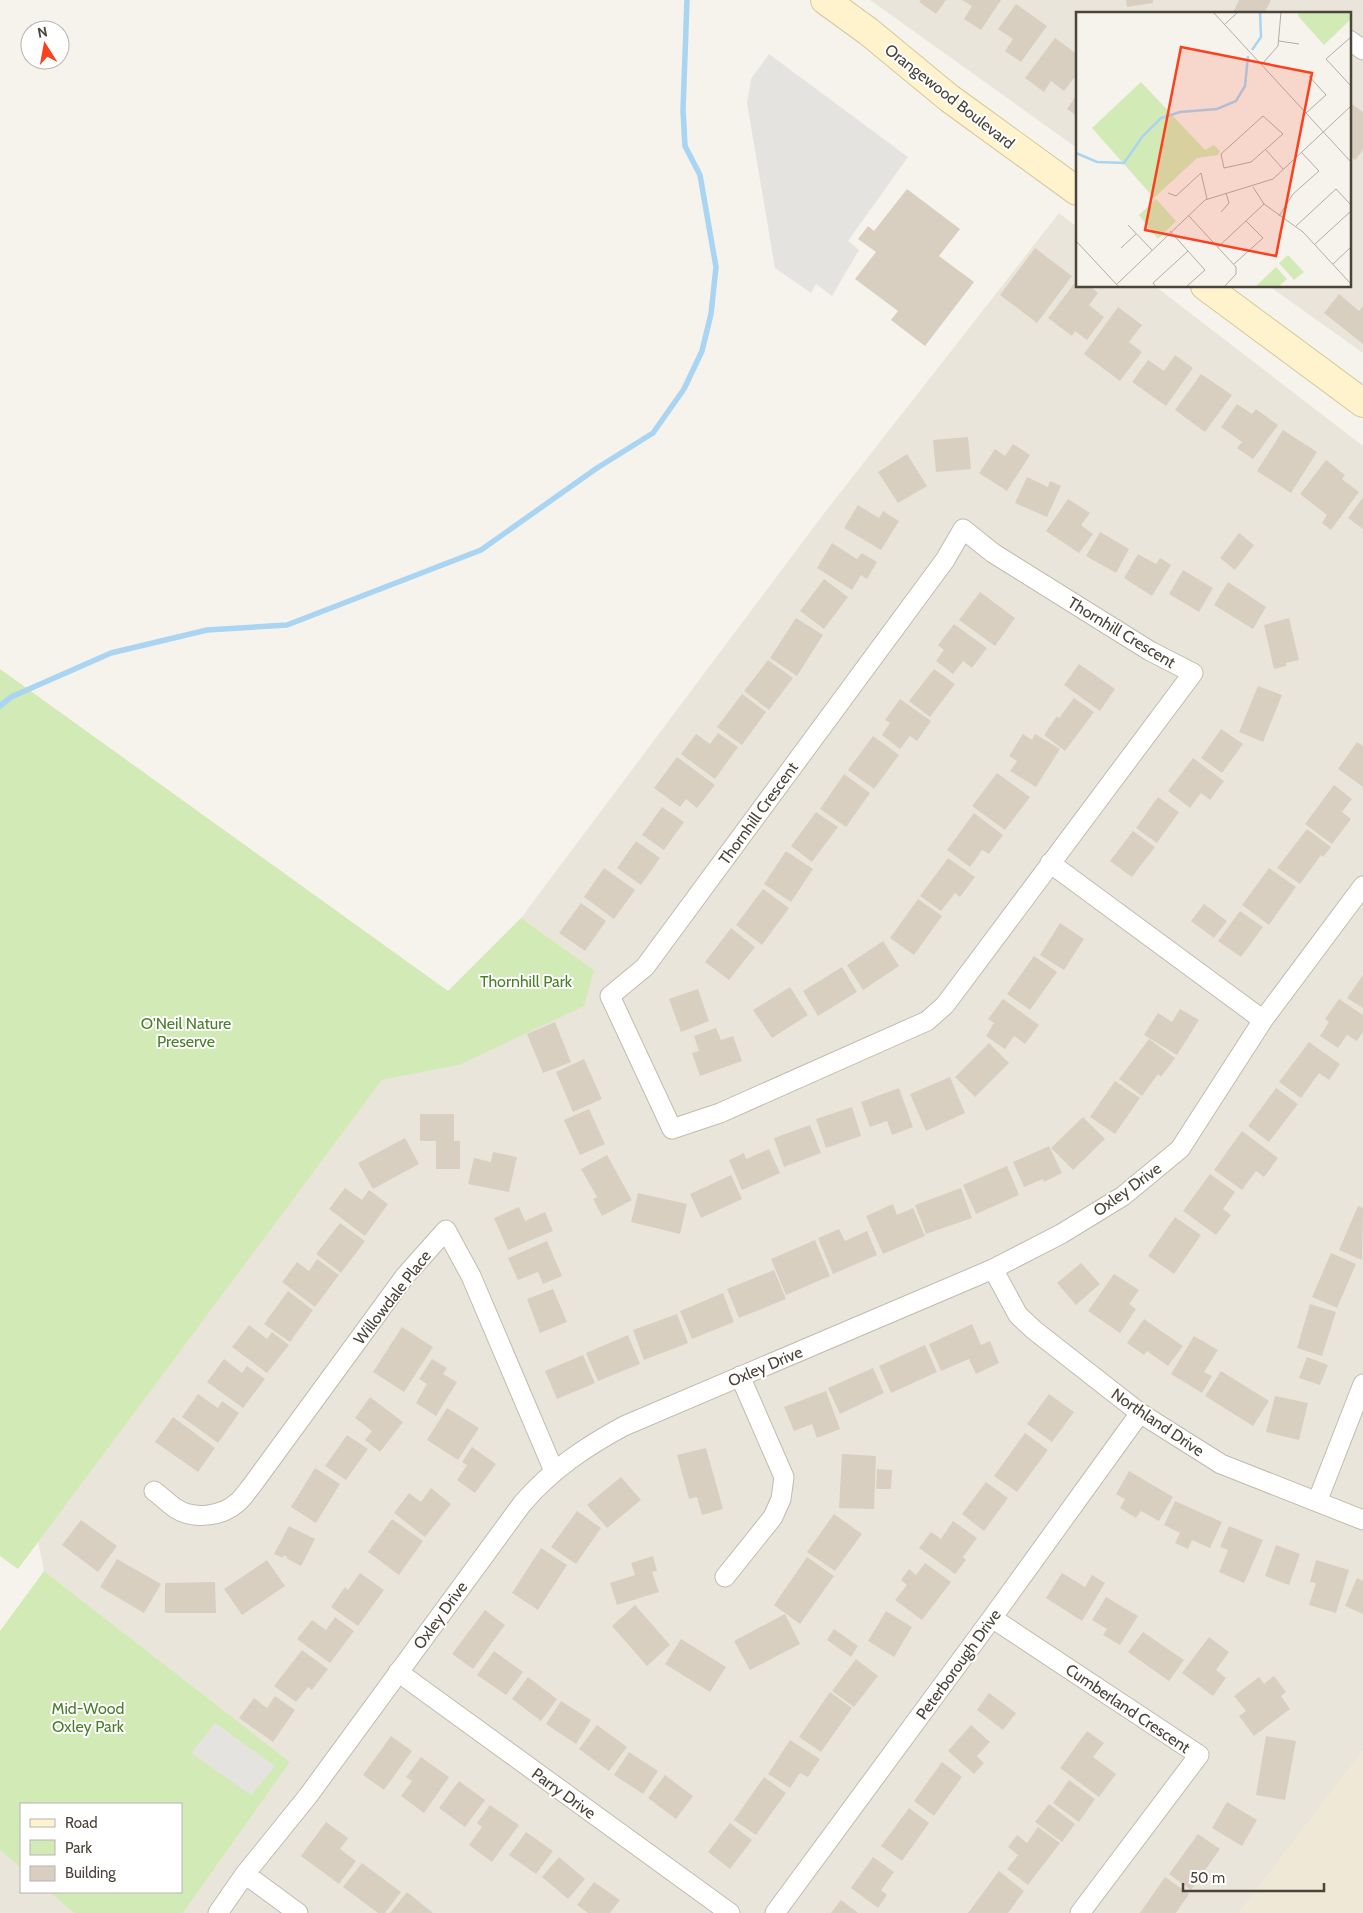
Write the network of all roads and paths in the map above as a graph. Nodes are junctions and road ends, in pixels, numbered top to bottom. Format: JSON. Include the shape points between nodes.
{"nodes":[{"id":1,"x":841,"y":5,"type":"edge"},
{"id":2,"x":1350,"y":41,"type":"edge"},
{"id":3,"x":1363,"y":50,"type":"edge"},
{"id":4,"x":1076,"y":190,"type":"edge"},
{"id":5,"x":1208,"y":288,"type":"edge"},
{"id":6,"x":1363,"y":403,"type":"edge"},
{"id":7,"x":1050,"y":863,"type":"junction"},
{"id":8,"x":1363,"y":886,"type":"edge"},
{"id":9,"x":1263,"y":1020,"type":"junction"},
{"id":10,"x":993,"y":1269,"type":"junction"},
{"id":11,"x":740,"y":1376,"type":"junction"},
{"id":12,"x":1363,"y":1384,"type":"edge"},
{"id":13,"x":1140,"y":1413,"type":"junction"},
{"id":14,"x":554,"y":1471,"type":"junction"},
{"id":15,"x":154,"y":1491,"type":"dead end"},
{"id":16,"x":1316,"y":1502,"type":"junction"},
{"id":17,"x":1363,"y":1520,"type":"edge"},
{"id":18,"x":724,"y":1577,"type":"dead end"},
{"id":19,"x":992,"y":1618,"type":"junction"},
{"id":20,"x":398,"y":1672,"type":"junction"},
{"id":21,"x":245,"y":1874,"type":"junction"},
{"id":22,"x":218,"y":1913,"type":"edge"},
{"id":23,"x":298,"y":1913,"type":"edge"},
{"id":24,"x":730,"y":1913,"type":"edge"},
{"id":25,"x":775,"y":1913,"type":"edge"},
{"id":26,"x":1080,"y":1913,"type":"edge"}],
"edges":[{"from":1,"to":4,"type":"street","name":"Orangewood Boulevard","via":[[949,98]]},
{"from":2,"to":3,"type":"street"},
{"from":5,"to":6,"type":"street"},
{"from":7,"to":7,"type":"street","name":"Thornhill Crescent","via":[[1193,673],[1150,652],[993,553],[963,529],[945,560],[645,967],[610,996],[672,1128],[720,1112],[927,1021],[945,1005]]},
{"from":7,"to":9,"type":"street"},
{"from":8,"to":9,"type":"street","name":"Oxley Drive"},
{"from":9,"to":10,"type":"street","name":"Oxley Drive","via":[[1180,1149],[1124,1196],[1061,1234]]},
{"from":10,"to":11,"type":"street","name":"Oxley Drive"},
{"from":10,"to":13,"type":"street","name":"Northland Drive","via":[[1018,1315]]},
{"from":11,"to":14,"type":"street","name":"Oxley Drive","via":[[624,1426],[588,1446]]},
{"from":11,"to":18,"type":"street","via":[[784,1477],[782,1499],[773,1517]]},
{"from":12,"to":16,"type":"street"},
{"from":13,"to":16,"type":"street","name":"Northland Drive","via":[[1221,1464]]},
{"from":13,"to":19,"type":"street","name":"Peterborough Drive"},
{"from":14,"to":15,"type":"street","name":"Willowdale Place","via":[[471,1276],[446,1230],[405,1276],[238,1503],[208,1516],[191,1514],[176,1509]]},
{"from":14,"to":20,"type":"street","name":"Oxley Drive","via":[[522,1504]]},
{"from":16,"to":17,"type":"street","name":"Northland Drive"},
{"from":19,"to":25,"type":"street","name":"Peterborough Drive"},
{"from":19,"to":26,"type":"street","name":"Cumberland Crescent","via":[[1199,1755]]},
{"from":20,"to":21,"type":"street","name":"Oxley Drive","via":[[308,1796]]},
{"from":20,"to":24,"type":"street","name":"Parry Drive"},
{"from":21,"to":22,"type":"street","name":"Oxley Drive"},
{"from":21,"to":23,"type":"street"}]}
